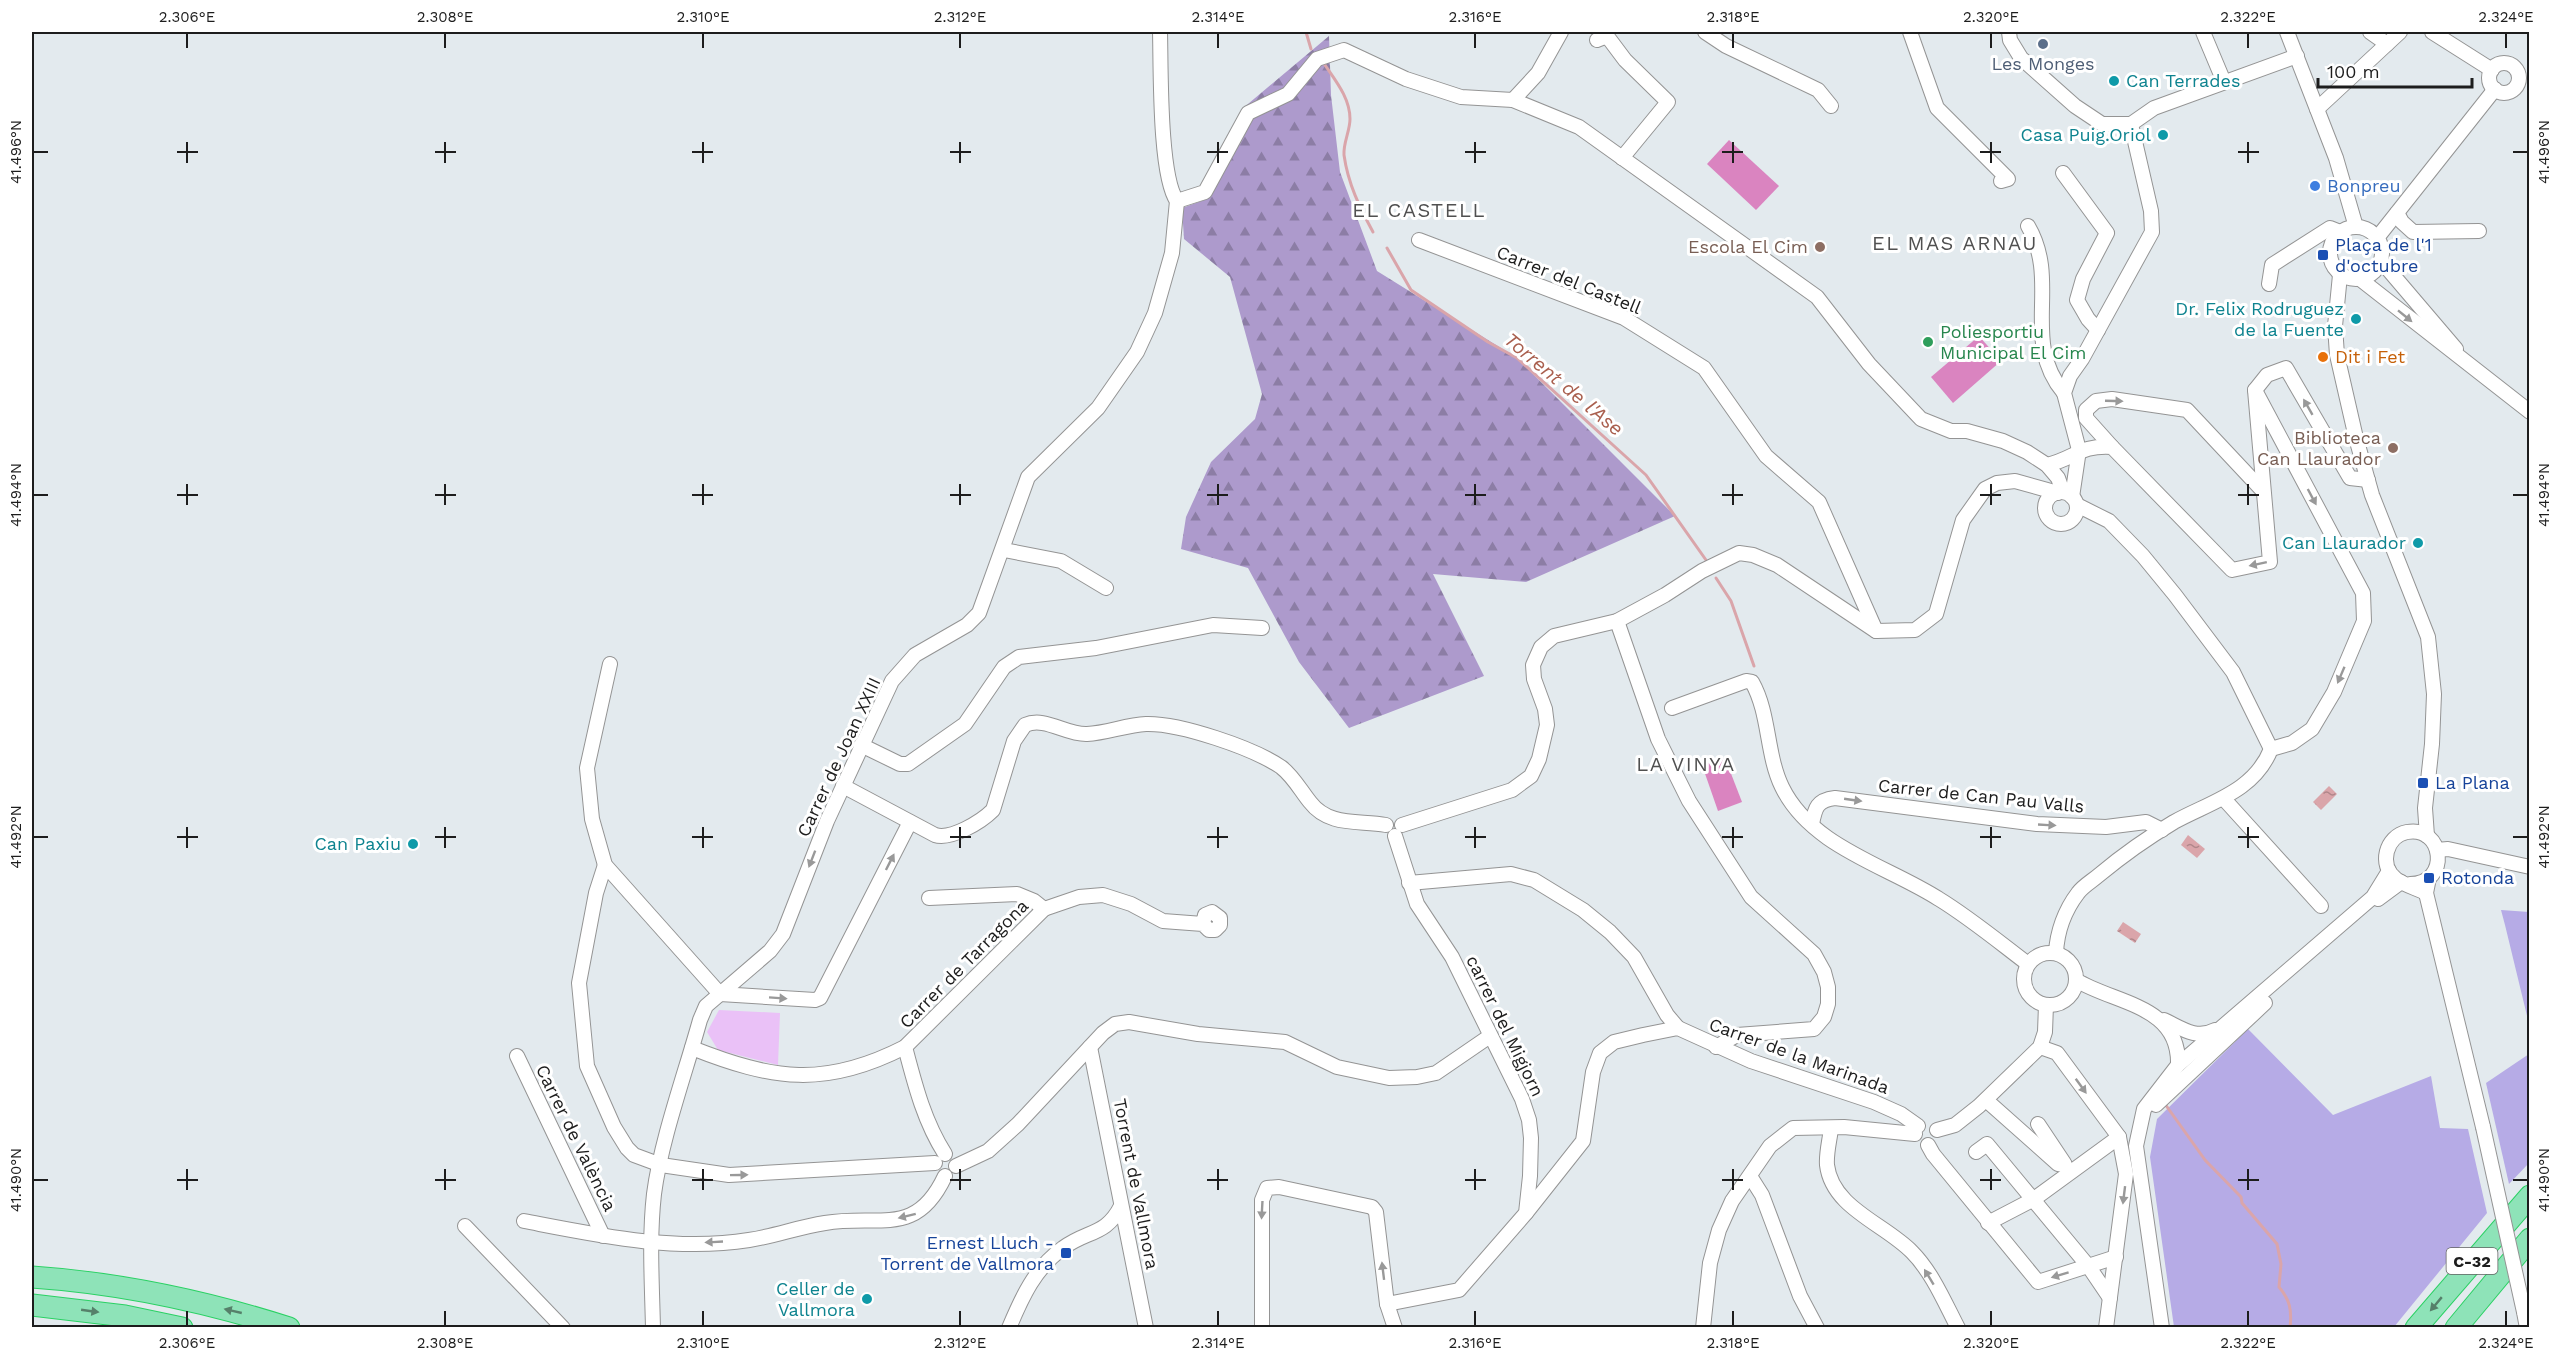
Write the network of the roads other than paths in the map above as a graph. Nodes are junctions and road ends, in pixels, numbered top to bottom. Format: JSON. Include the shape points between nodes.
{"nodes":[{"id":1,"x":1160,"y":32,"type":"edge"},
{"id":2,"x":1561,"y":32,"type":"edge"},
{"id":3,"x":1705,"y":32,"type":"edge"},
{"id":4,"x":1910,"y":32,"type":"edge"},
{"id":5,"x":2009,"y":32,"type":"edge"},
{"id":6,"x":2203,"y":32,"type":"edge"},
{"id":7,"x":2287,"y":32,"type":"edge"},
{"id":8,"x":2370,"y":32,"type":"edge"},
{"id":9,"x":2400,"y":32,"type":"edge"},
{"id":10,"x":2432,"y":32,"type":"edge"},
{"id":11,"x":1597,"y":40,"type":"dead end"},
{"id":12,"x":2387,"y":44,"type":"junction"},
{"id":13,"x":2297,"y":56,"type":"junction"},
{"id":14,"x":2492,"y":70,"type":"junction"},
{"id":15,"x":2524,"y":80,"type":"edge"},
{"id":16,"x":2224,"y":82,"type":"junction"},
{"id":17,"x":2495,"y":89,"type":"junction"},
{"id":18,"x":1513,"y":100,"type":"junction"},
{"id":19,"x":1831,"y":106,"type":"dead end"},
{"id":20,"x":2317,"y":109,"type":"junction"},
{"id":21,"x":2131,"y":124,"type":"junction"},
{"id":22,"x":1622,"y":158,"type":"junction"},
{"id":23,"x":2062,"y":173,"type":"dead end"},
{"id":24,"x":2001,"y":181,"type":"dead end"},
{"id":25,"x":1177,"y":201,"type":"junction"},
{"id":26,"x":2397,"y":213,"type":"junction"},
{"id":27,"x":2028,"y":226,"type":"dead end"},
{"id":28,"x":2356,"y":226,"type":"junction"},
{"id":29,"x":2479,"y":231,"type":"dead end"},
{"id":30,"x":2340,"y":232,"type":"junction"},
{"id":31,"x":2377,"y":237,"type":"junction"},
{"id":32,"x":1419,"y":240,"type":"dead end"},
{"id":33,"x":2381,"y":261,"type":"junction"},
{"id":34,"x":2340,"y":275,"type":"junction"},
{"id":35,"x":2360,"y":279,"type":"junction"},
{"id":36,"x":2269,"y":284,"type":"dead end"},
{"id":37,"x":2098,"y":330,"type":"junction"},
{"id":38,"x":2477,"y":373,"type":"junction"},
{"id":39,"x":2255,"y":390,"type":"junction"},
{"id":40,"x":2064,"y":393,"type":"junction"},
{"id":41,"x":2529,"y":412,"type":"edge"},
{"id":42,"x":2112,"y":447,"type":"junction"},
{"id":43,"x":2079,"y":450,"type":"junction"},
{"id":44,"x":2051,"y":469,"type":"junction"},
{"id":45,"x":2368,"y":480,"type":"junction"},
{"id":46,"x":2027,"y":484,"type":"junction"},
{"id":47,"x":2042,"y":487,"type":"junction"},
{"id":48,"x":2263,"y":491,"type":"junction"},
{"id":49,"x":2069,"y":501,"type":"junction"},
{"id":50,"x":2045,"y":505,"type":"junction"},
{"id":51,"x":1004,"y":550,"type":"junction"},
{"id":52,"x":1106,"y":588,"type":"dead end"},
{"id":53,"x":1617,"y":621,"type":"junction"},
{"id":54,"x":1262,"y":628,"type":"dead end"},
{"id":55,"x":1876,"y":631,"type":"junction"},
{"id":56,"x":610,"y":664,"type":"dead end"},
{"id":57,"x":1672,"y":708,"type":"dead end"},
{"id":58,"x":861,"y":745,"type":"junction"},
{"id":59,"x":2271,"y":749,"type":"junction"},
{"id":60,"x":843,"y":786,"type":"junction"},
{"id":61,"x":2224,"y":799,"type":"junction"},
{"id":62,"x":2425,"y":808,"type":"junction"},
{"id":63,"x":910,"y":822,"type":"junction"},
{"id":64,"x":1812,"y":824,"type":"junction"},
{"id":65,"x":2162,"y":830,"type":"junction"},
{"id":66,"x":1398,"y":831,"type":"junction"},
{"id":67,"x":2413,"y":832,"type":"junction"},
{"id":68,"x":2427,"y":836,"type":"junction"},
{"id":69,"x":2437,"y":850,"type":"junction"},
{"id":70,"x":2464,"y":853,"type":"junction"},
{"id":71,"x":605,"y":865,"type":"junction"},
{"id":72,"x":2438,"y":865,"type":"junction"},
{"id":73,"x":2529,"y":867,"type":"edge"},
{"id":74,"x":2389,"y":872,"type":"junction"},
{"id":75,"x":2429,"y":878,"type":"junction"},
{"id":76,"x":1409,"y":883,"type":"junction"},
{"id":77,"x":2405,"y":883,"type":"junction"},
{"id":78,"x":2426,"y":893,"type":"junction"},
{"id":79,"x":929,"y":898,"type":"dead end"},
{"id":80,"x":2321,"y":906,"type":"dead end"},
{"id":81,"x":1044,"y":909,"type":"junction"},
{"id":82,"x":1203,"y":924,"type":"dead end"},
{"id":83,"x":2056,"y":953,"type":"junction"},
{"id":84,"x":2028,"y":964,"type":"junction"},
{"id":85,"x":2076,"y":980,"type":"junction"},
{"id":86,"x":720,"y":994,"type":"junction"},
{"id":87,"x":2046,"y":1005,"type":"junction"},
{"id":88,"x":2259,"y":1009,"type":"junction"},
{"id":89,"x":2150,"y":1012,"type":"junction"},
{"id":90,"x":2230,"y":1022,"type":"junction"},
{"id":91,"x":1678,"y":1028,"type":"junction"},
{"id":92,"x":2188,"y":1032,"type":"junction"},
{"id":93,"x":1490,"y":1036,"type":"junction"},
{"id":94,"x":2178,"y":1043,"type":"junction"},
{"id":95,"x":905,"y":1047,"type":"junction"},
{"id":96,"x":1090,"y":1047,"type":"junction"},
{"id":97,"x":1716,"y":1047,"type":"junction"},
{"id":98,"x":2040,"y":1047,"type":"junction"},
{"id":99,"x":692,"y":1048,"type":"junction"},
{"id":100,"x":2196,"y":1050,"type":"junction"},
{"id":101,"x":517,"y":1056,"type":"dead end"},
{"id":102,"x":2178,"y":1065,"type":"junction"},
{"id":103,"x":2161,"y":1099,"type":"junction"},
{"id":104,"x":1986,"y":1100,"type":"junction"},
{"id":105,"x":2140,"y":1126,"type":"junction"},
{"id":106,"x":1831,"y":1128,"type":"junction"},
{"id":107,"x":1917,"y":1130,"type":"junction"},
{"id":108,"x":1937,"y":1131,"type":"junction"},
{"id":109,"x":2119,"y":1137,"type":"junction"},
{"id":110,"x":2033,"y":1142,"type":"junction"},
{"id":111,"x":1928,"y":1145,"type":"junction"},
{"id":112,"x":1976,"y":1152,"type":"dead end"},
{"id":113,"x":940,"y":1159,"type":"junction"},
{"id":114,"x":661,"y":1165,"type":"junction"},
{"id":115,"x":956,"y":1166,"type":"junction"},
{"id":116,"x":2068,"y":1168,"type":"junction"},
{"id":117,"x":945,"y":1176,"type":"junction"},
{"id":118,"x":1750,"y":1176,"type":"junction"},
{"id":119,"x":2529,"y":1196,"type":"edge"},
{"id":120,"x":2034,"y":1199,"type":"junction"},
{"id":121,"x":1121,"y":1206,"type":"junction"},
{"id":122,"x":1526,"y":1213,"type":"junction"},
{"id":123,"x":524,"y":1221,"type":"dead end"},
{"id":124,"x":1988,"y":1223,"type":"junction"},
{"id":125,"x":465,"y":1226,"type":"dead end"},
{"id":126,"x":1102,"y":1230,"type":"junction"},
{"id":127,"x":603,"y":1236,"type":"junction"},
{"id":128,"x":1128,"y":1238,"type":"junction"},
{"id":129,"x":2529,"y":1239,"type":"edge"},
{"id":130,"x":652,"y":1242,"type":"junction"},
{"id":131,"x":2116,"y":1257,"type":"junction"},
{"id":132,"x":2089,"y":1267,"type":"junction"},
{"id":133,"x":32,"y":1268,"type":"edge"},
{"id":134,"x":32,"y":1277,"type":"edge"},
{"id":135,"x":73,"y":1280,"type":"junction"},
{"id":136,"x":2110,"y":1298,"type":"junction"},
{"id":137,"x":1387,"y":1304,"type":"junction"},
{"id":138,"x":32,"y":1305,"type":"edge"},
{"id":139,"x":182,"y":1328,"type":"edge"},
{"id":140,"x":289,"y":1328,"type":"edge"},
{"id":141,"x":563,"y":1328,"type":"edge"},
{"id":142,"x":652,"y":1328,"type":"edge"},
{"id":143,"x":1009,"y":1328,"type":"edge"},
{"id":144,"x":1146,"y":1328,"type":"edge"},
{"id":145,"x":1262,"y":1328,"type":"edge"},
{"id":146,"x":1395,"y":1328,"type":"edge"},
{"id":147,"x":1703,"y":1328,"type":"edge"},
{"id":148,"x":1817,"y":1328,"type":"edge"},
{"id":149,"x":1958,"y":1328,"type":"edge"},
{"id":150,"x":2106,"y":1328,"type":"edge"},
{"id":151,"x":2162,"y":1328,"type":"edge"},
{"id":152,"x":2416,"y":1328,"type":"edge"},
{"id":153,"x":2456,"y":1328,"type":"edge"},
{"id":154,"x":2527,"y":1328,"type":"edge"}],
"edges":[{"from":1,"to":25,"type":"street","via":[[1168,180]]},
{"from":2,"to":18,"type":"street","via":[[1538,73]]},
{"from":3,"to":19,"type":"street","via":[[1818,90]]},
{"from":4,"to":24,"type":"street","via":[[1937,108],[2008,179]]},
{"from":5,"to":21,"type":"street","via":[[2021,58],[2075,106],[2102,124]]},
{"from":6,"to":16,"type":"street"},
{"from":7,"to":13,"type":"street"},
{"from":8,"to":12,"type":"street"},
{"from":9,"to":12,"type":"street"},
{"from":10,"to":14,"type":"street"},
{"from":11,"to":22,"type":"street","via":[[1608,36],[1625,60],[1668,102]]},
{"from":12,"to":20,"type":"street"},
{"from":13,"to":16,"type":"street"},
{"from":13,"to":20,"type":"street"},
{"from":14,"to":15,"type":"street","via":[[2500,64],[2510,64]]},
{"from":14,"to":17,"type":"street","via":[[2490,80]]},
{"from":15,"to":17,"type":"street","via":[[2509,91]]},
{"from":16,"to":21,"type":"street","via":[[2154,108]]},
{"from":17,"to":26,"type":"street"},
{"from":18,"to":22,"type":"street","via":[[1579,127]]},
{"from":18,"to":25,"type":"street","via":[[1461,97],[1406,79],[1344,50],[1317,59],[1288,94],[1248,113],[1205,192]]},
{"from":20,"to":28,"type":"street"},
{"from":21,"to":37,"type":"street","via":[[2151,211],[2152,232]]},
{"from":22,"to":44,"type":"street","via":[[1817,297],[1869,364],[1921,419],[2003,441]]},
{"from":23,"to":37,"type":"street","via":[[2107,232],[2077,300]]},
{"from":25,"to":51,"type":"street","name":"Carrer de Joan XXIII","via":[[1172,253],[1155,313],[1137,352],[1098,408],[1028,477]]},
{"from":26,"to":29,"type":"street","via":[[2413,232]]},
{"from":26,"to":31,"type":"street"},
{"from":27,"to":40,"type":"street","via":[[2038,243],[2043,278],[2041,331],[2046,357],[2051,376]]},
{"from":28,"to":30,"type":"street"},
{"from":28,"to":31,"type":"street"},
{"from":30,"to":34,"type":"street","via":[[2330,246],[2329,257]]},
{"from":30,"to":36,"type":"street","via":[[2330,228],[2272,265]]},
{"from":31,"to":33,"type":"street"},
{"from":32,"to":55,"type":"street","name":"Carrer del Castell","via":[[1624,318],[1704,368],[1766,456],[1819,502]]},
{"from":33,"to":35,"type":"street","via":[[2373,274]]},
{"from":33,"to":38,"type":"street"},
{"from":34,"to":35,"type":"street"},
{"from":34,"to":45,"type":"street","via":[[2335,326],[2338,363]]},
{"from":35,"to":38,"type":"street","one_way":true},
{"from":37,"to":40,"type":"street"},
{"from":38,"to":41,"type":"street"},
{"from":45,"to":39,"type":"street","one_way":true,"via":[[2350,478],[2286,368],[2267,375]]},
{"from":39,"to":48,"type":"street"},
{"from":39,"to":59,"type":"street","one_way":true,"via":[[2363,593],[2364,621],[2334,692],[2312,729],[2292,743]]},
{"from":40,"to":43,"type":"street"},
{"from":42,"to":43,"type":"street"},
{"from":42,"to":48,"type":"street","one_way":true,"via":[[2086,418],[2086,410],[2096,401],[2112,399],[2187,410]]},
{"from":48,"to":42,"type":"street","one_way":true,"via":[[2270,562],[2232,570]]},
{"from":43,"to":44,"type":"street"},
{"from":43,"to":49,"type":"street"},
{"from":44,"to":47,"type":"street"},
{"from":44,"to":49,"type":"street"},
{"from":45,"to":62,"type":"street","via":[[2428,637],[2434,694]]},
{"from":46,"to":47,"type":"street"},
{"from":46,"to":50,"type":"street"},
{"from":46,"to":55,"type":"street","via":[[1997,483],[1985,489],[1973,503],[1958,535],[1936,614],[1915,630]]},
{"from":47,"to":49,"type":"street"},
{"from":49,"to":50,"type":"street","via":[[2050,497]]},
{"from":49,"to":50,"type":"street","via":[[2066,524],[2055,523],[2047,516]]},
{"from":49,"to":59,"type":"street","via":[[2109,521],[2182,603],[2233,672]]},
{"from":51,"to":52,"type":"street","via":[[1061,561]]},
{"from":51,"to":58,"type":"street","name":"Carrer de Joan XXIII","via":[[979,613],[967,625],[927,646],[904,665]]},
{"from":53,"to":55,"type":"street","via":[[1739,553],[1777,565]]},
{"from":53,"to":66,"type":"street","via":[[1554,636],[1536,656],[1534,680],[1547,725],[1531,776],[1512,790]]},
{"from":53,"to":97,"type":"street","via":[[1658,739],[1689,801],[1751,897],[1814,954],[1828,987],[1824,1017],[1814,1029],[1737,1035]]},
{"from":54,"to":58,"type":"street","via":[[1213,625],[1096,648],[1019,657],[1004,667],[965,724],[908,764]]},
{"from":56,"to":71,"type":"street","via":[[587,768],[592,819]]},
{"from":57,"to":64,"type":"street","via":[[1752,682],[1760,696],[1768,743],[1782,787]]},
{"from":58,"to":60,"type":"street","name":"Carrer de Joan XXIII"},
{"from":59,"to":61,"type":"street","via":[[2265,765]]},
{"from":60,"to":63,"type":"street"},
{"from":60,"to":86,"type":"street","name":"Carrer de Joan XXIII","one_way":true,"via":[[778,941]]},
{"from":61,"to":65,"type":"street"},
{"from":61,"to":80,"type":"street"},
{"from":62,"to":67,"type":"street"},
{"from":62,"to":68,"type":"street"},
{"from":63,"to":66,"type":"street","via":[[943,836],[990,813],[1014,741],[1026,725],[1038,722],[1088,734],[1147,724],[1203,735],[1239,747],[1283,769],[1312,805],[1329,818],[1386,825],[1386,832]]},
{"from":86,"to":63,"type":"street","one_way":true,"via":[[820,998]]},
{"from":64,"to":65,"type":"street","name":"Carrer de Can Pau Valls","one_way":true,"via":[[1820,802],[1835,798],[2037,824],[2106,827],[2146,822]]},
{"from":64,"to":84,"type":"street","via":[[1866,863],[1941,900]]},
{"from":65,"to":83,"type":"street","via":[[2128,851],[2078,892],[2059,930]]},
{"from":66,"to":76,"type":"street","name":"carrer del Migjorn"},
{"from":67,"to":68,"type":"street"},
{"from":67,"to":74,"type":"street","via":[[2397,837],[2389,845]]},
{"from":68,"to":69,"type":"street"},
{"from":69,"to":70,"type":"street"},
{"from":69,"to":72,"type":"street"},
{"from":70,"to":72,"type":"street"},
{"from":70,"to":73,"type":"street"},
{"from":71,"to":86,"type":"street"},
{"from":71,"to":114,"type":"street","via":[[579,983],[587,1066],[627,1148],[642,1160]]},
{"from":72,"to":75,"type":"street"},
{"from":74,"to":77,"type":"street"},
{"from":74,"to":90,"type":"street","via":[[2373,897]]},
{"from":75,"to":77,"type":"street","via":[[2420,883]]},
{"from":75,"to":78,"type":"street"},
{"from":76,"to":91,"type":"street","via":[[1511,874],[1534,880],[1610,932],[1634,957]]},
{"from":76,"to":93,"type":"street","name":"carrer del Migjorn","via":[[1417,904],[1452,957]]},
{"from":77,"to":78,"type":"street"},
{"from":77,"to":88,"type":"street","via":[[2384,893]]},
{"from":78,"to":154,"type":"street","bridge":true},
{"from":79,"to":81,"type":"street","name":"Carrer de Tarragona","via":[[1017,894]]},
{"from":81,"to":82,"type":"street","via":[[1079,897],[1103,895],[1163,921]]},
{"from":81,"to":95,"type":"street","name":"Carrer de Tarragona"},
{"from":83,"to":84,"type":"street","via":[[2040,954]]},
{"from":83,"to":85,"type":"street","via":[[2071,963]]},
{"from":84,"to":87,"type":"street","via":[[2025,988],[2035,1001]]},
{"from":85,"to":87,"type":"street","via":[[2066,1000]]},
{"from":85,"to":89,"type":"street"},
{"from":86,"to":99,"type":"street","name":"Carrer de Joan XXIII","via":[[706,1006]]},
{"from":87,"to":98,"type":"street"},
{"from":88,"to":100,"type":"street","via":[[2250,1011],[2208,1049]]},
{"from":88,"to":103,"type":"street"},
{"from":89,"to":92,"type":"street"},
{"from":89,"to":94,"type":"street"},
{"from":90,"to":92,"type":"street","via":[[2208,1034]]},
{"from":90,"to":100,"type":"street"},
{"from":91,"to":97,"type":"street","name":"Carrer de la Marinada"},
{"from":91,"to":122,"type":"street","via":[[1614,1042],[1599,1053],[1583,1141]]},
{"from":92,"to":100,"type":"street","via":[[2196,1042]]},
{"from":93,"to":96,"type":"street","via":[[1446,1068],[1417,1077],[1375,1077],[1347,1070],[1285,1042],[1198,1034],[1129,1022],[1111,1027]]},
{"from":93,"to":122,"type":"street","name":"carrer del Migjorn","via":[[1529,1120]]},
{"from":94,"to":100,"type":"street"},
{"from":94,"to":102,"type":"street"},
{"from":95,"to":99,"type":"street","via":[[856,1069],[811,1074],[754,1070]]},
{"from":95,"to":113,"type":"street","name":"Carrer de Tarragona"},
{"from":96,"to":115,"type":"street","via":[[988,1151]]},
{"from":96,"to":121,"type":"street","name":"Torrent de Vallmora"},
{"from":97,"to":107,"type":"street","name":"Carrer de la Marinada","via":[[1874,1102],[1901,1114]]},
{"from":98,"to":104,"type":"street"},
{"from":98,"to":109,"type":"street","one_way":true,"via":[[2057,1053]]},
{"from":99,"to":114,"type":"street","name":"Carrer de Joan XXIII"},
{"from":100,"to":102,"type":"street"},
{"from":100,"to":103,"type":"street","via":[[2196,1059]]},
{"from":101,"to":127,"type":"street","name":"Carrer de València"},
{"from":102,"to":105,"type":"street","via":[[2144,1108]]},
{"from":103,"to":105,"type":"street"},
{"from":104,"to":108,"type":"street","via":[[1955,1125]]},
{"from":104,"to":110,"type":"street"},
{"from":105,"to":151,"type":"street","via":[[2136,1146]]},
{"from":106,"to":107,"type":"street"},
{"from":106,"to":118,"type":"street","via":[[1793,1128],[1770,1146]]},
{"from":149,"to":106,"type":"street","one_way":true,"via":[[1913,1252],[1856,1210],[1836,1189],[1827,1162]]},
{"from":107,"to":108,"type":"street","via":[[1929,1123]]},
{"from":107,"to":111,"type":"street","via":[[1918,1142]]},
{"from":108,"to":111,"type":"street","via":[[1936,1140]]},
{"from":109,"to":116,"type":"street"},
{"from":109,"to":131,"type":"street","one_way":true,"via":[[2126,1174]]},
{"from":110,"to":116,"type":"street"},
{"from":110,"to":116,"type":"street","via":[[2042,1130]]},
{"from":111,"to":124,"type":"street"},
{"from":112,"to":120,"type":"street","via":[[1988,1144]]},
{"from":114,"to":113,"type":"street","one_way":true,"via":[[729,1175]]},
{"from":113,"to":115,"type":"street","via":[[953,1158]]},
{"from":113,"to":117,"type":"street","via":[[936,1172]]},
{"from":114,"to":130,"type":"street","name":"Carrer de Joan XXIII"},
{"from":115,"to":117,"type":"street"},
{"from":116,"to":120,"type":"street"},
{"from":117,"to":130,"type":"street","one_way":true,"via":[[933,1198],[910,1218],[826,1223],[748,1240]]},
{"from":118,"to":147,"type":"street","via":[[1732,1201],[1719,1230],[1710,1263]]},
{"from":118,"to":148,"type":"street","via":[[1762,1195],[1800,1296]]},
{"from":119,"to":152,"type":"highway","number":"C-32","one_way":true},
{"from":120,"to":124,"type":"street"},
{"from":120,"to":132,"type":"street"},
{"from":121,"to":126,"type":"street"},
{"from":121,"to":128,"type":"street","name":"Torrent de Vallmora"},
{"from":122,"to":137,"type":"street","via":[[1459,1290]]},
{"from":123,"to":127,"type":"street"},
{"from":132,"to":124,"type":"street","one_way":true,"via":[[2038,1282]]},
{"from":125,"to":141,"type":"street"},
{"from":126,"to":128,"type":"street"},
{"from":126,"to":143,"type":"street","via":[[1081,1237],[1046,1261],[1025,1292]]},
{"from":127,"to":130,"type":"street"},
{"from":128,"to":144,"type":"street","name":"Torrent de Vallmora"},
{"from":129,"to":153,"type":"highway","number":"C-32"},
{"from":130,"to":142,"type":"street","name":"Carrer de Joan XXIII"},
{"from":131,"to":132,"type":"street"},
{"from":131,"to":136,"type":"street"},
{"from":132,"to":136,"type":"street"},
{"from":133,"to":135,"type":"highway"},
{"from":134,"to":135,"type":"highway"},
{"from":140,"to":135,"type":"highway","one_way":true,"via":[[189,1301]]},
{"from":136,"to":150,"type":"street"},
{"from":137,"to":145,"type":"street","one_way":true,"via":[[1376,1212],[1372,1207],[1280,1187],[1267,1188],[1262,1200]]},
{"from":137,"to":146,"type":"street"},
{"from":138,"to":139,"type":"highway","one_way":true,"via":[[125,1316]]}]}
